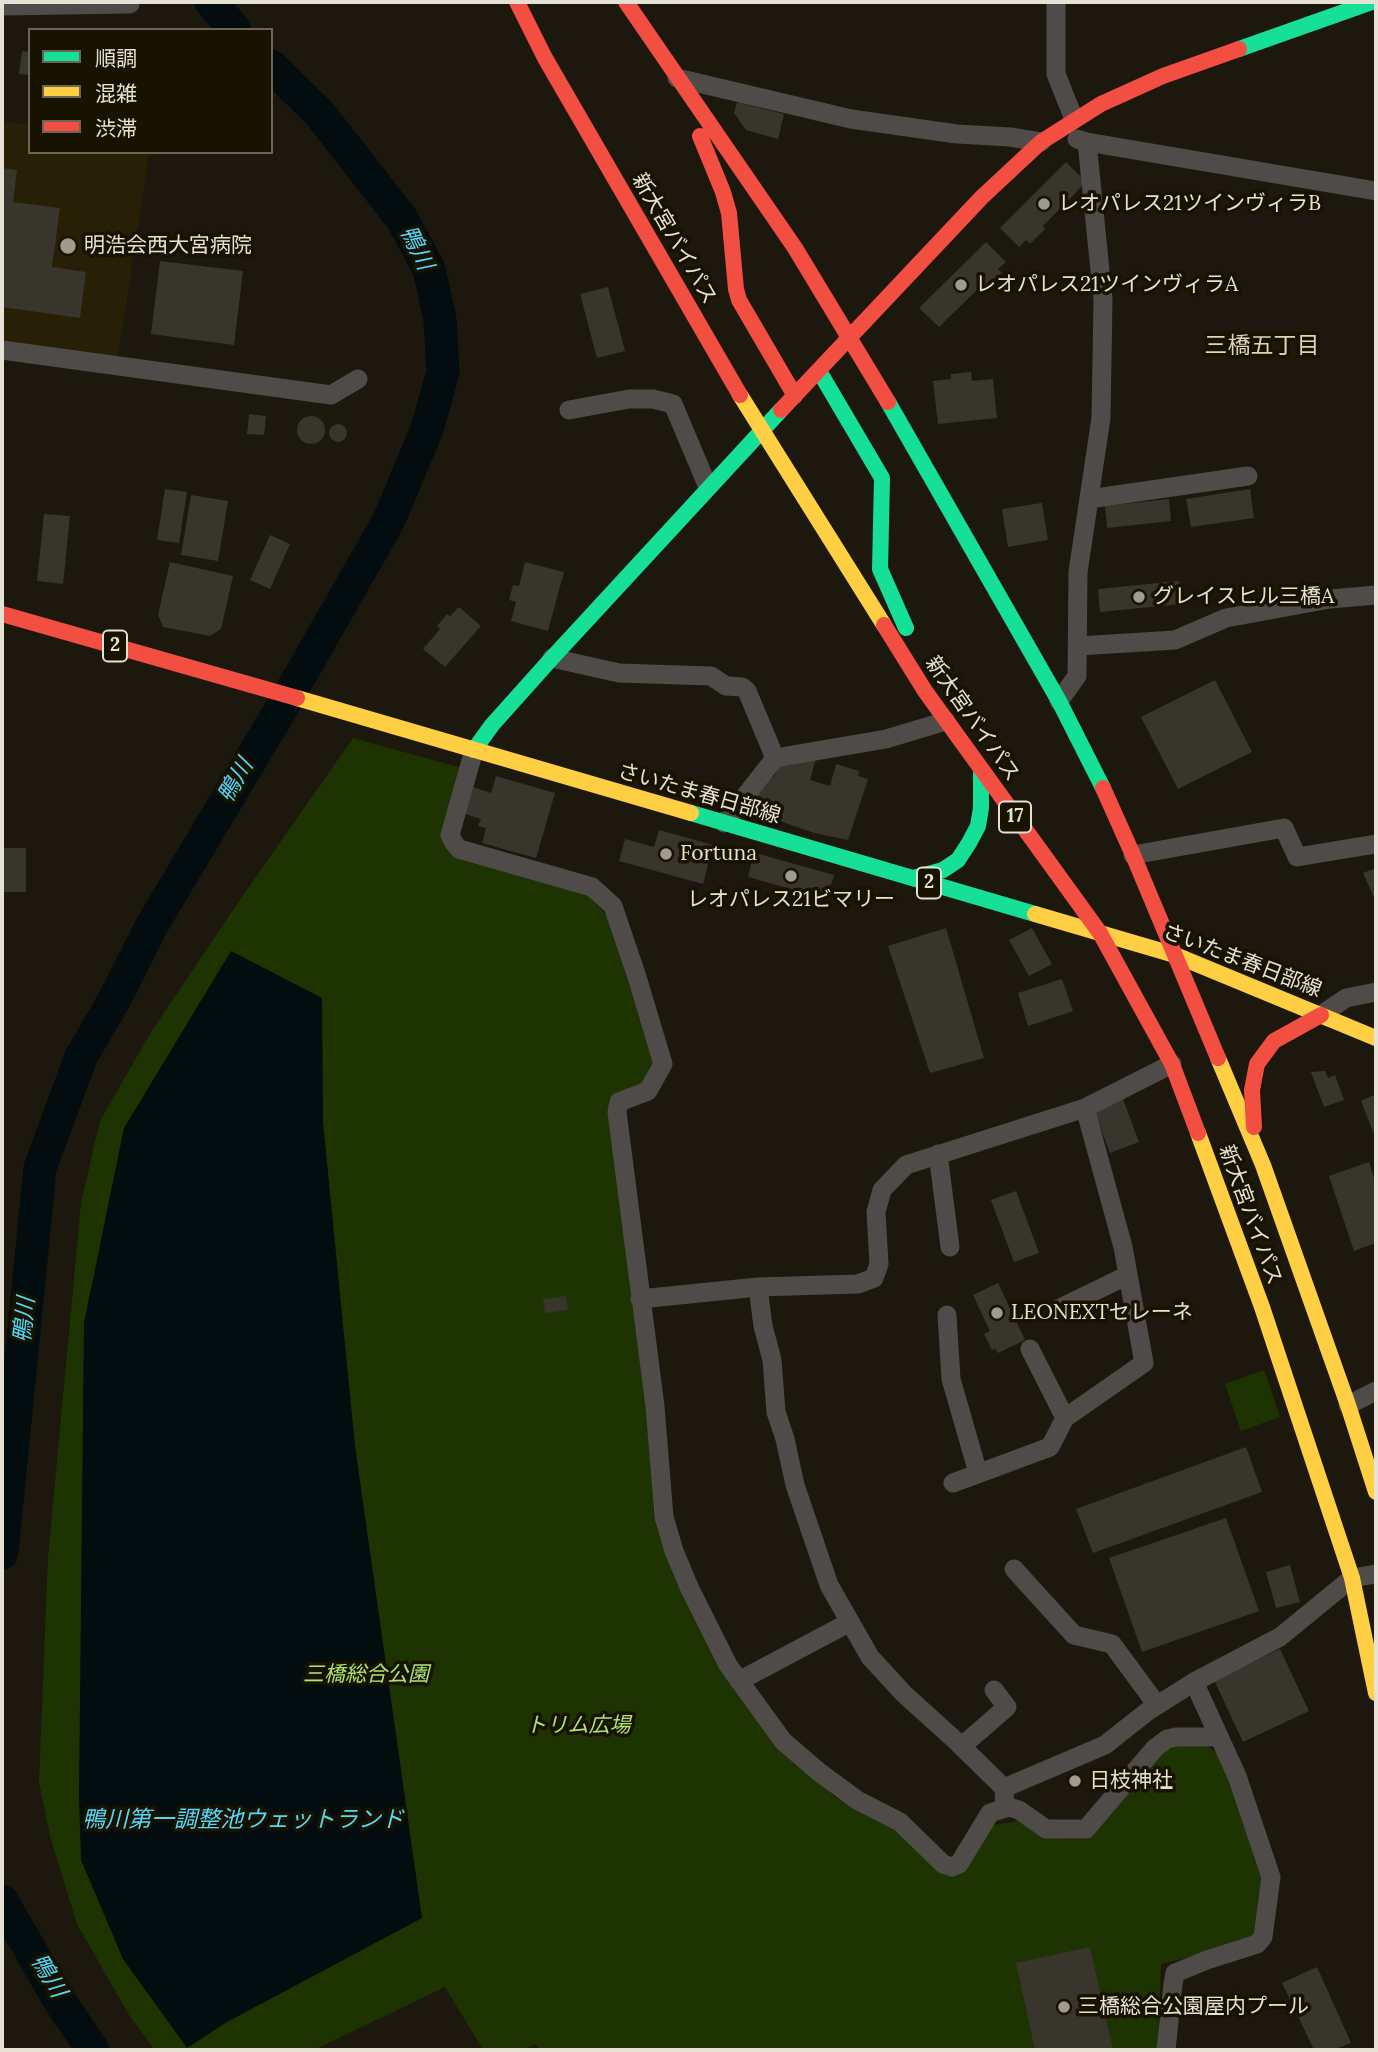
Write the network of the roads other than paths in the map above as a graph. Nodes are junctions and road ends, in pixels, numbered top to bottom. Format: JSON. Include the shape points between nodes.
{"nodes":[{"id":1,"x":517,"y":2,"type":"edge"},
{"id":2,"x":625,"y":2,"type":"edge"},
{"id":3,"x":1056,"y":2,"type":"edge"},
{"id":4,"x":130,"y":4,"type":"dead end"},
{"id":5,"x":1360,"y":4,"type":"edge"},
{"id":6,"x":2,"y":6,"type":"edge"},
{"id":7,"x":676,"y":78,"type":"junction"},
{"id":8,"x":1074,"y":119,"type":"junction"},
{"id":9,"x":1048,"y":136,"type":"junction"},
{"id":10,"x":1087,"y":142,"type":"junction"},
{"id":11,"x":1376,"y":191,"type":"edge"},
{"id":12,"x":850,"y":337,"type":"junction"},
{"id":13,"x":2,"y":350,"type":"edge"},
{"id":14,"x":820,"y":371,"type":"junction"},
{"id":15,"x":358,"y":379,"type":"dead end"},
{"id":16,"x":795,"y":396,"type":"junction"},
{"id":17,"x":569,"y":410,"type":"dead end"},
{"id":18,"x":762,"y":432,"type":"junction"},
{"id":19,"x":1248,"y":476,"type":"dead end"},
{"id":20,"x":708,"y":487,"type":"junction"},
{"id":21,"x":1089,"y":499,"type":"junction"},
{"id":22,"x":1376,"y":595,"type":"edge"},
{"id":23,"x":2,"y":614,"type":"edge"},
{"id":24,"x":1078,"y":646,"type":"junction"},
{"id":25,"x":552,"y":658,"type":"junction"},
{"id":26,"x":1059,"y":701,"type":"junction"},
{"id":27,"x":946,"y":721,"type":"junction"},
{"id":28,"x":474,"y":750,"type":"junction"},
{"id":29,"x":775,"y":758,"type":"junction"},
{"id":30,"x":981,"y":769,"type":"junction"},
{"id":31,"x":724,"y":823,"type":"junction"},
{"id":32,"x":1376,"y":844,"type":"edge"},
{"id":33,"x":1133,"y":855,"type":"junction"},
{"id":34,"x":913,"y":878,"type":"junction"},
{"id":35,"x":1100,"y":933,"type":"junction"},
{"id":36,"x":1175,"y":955,"type":"junction"},
{"id":37,"x":1376,"y":992,"type":"edge"},
{"id":38,"x":1321,"y":1015,"type":"junction"},
{"id":39,"x":1376,"y":1038,"type":"edge"},
{"id":40,"x":1172,"y":1064,"type":"junction"},
{"id":41,"x":1085,"y":1108,"type":"junction"},
{"id":42,"x":938,"y":1154,"type":"junction"},
{"id":43,"x":1263,"y":1164,"type":"junction"},
{"id":44,"x":950,"y":1247,"type":"dead end"},
{"id":45,"x":1128,"y":1275,"type":"junction"},
{"id":46,"x":758,"y":1287,"type":"junction"},
{"id":47,"x":640,"y":1299,"type":"junction"},
{"id":48,"x":1056,"y":1310,"type":"dead end"},
{"id":49,"x":947,"y":1315,"type":"dead end"},
{"id":50,"x":1030,"y":1349,"type":"dead end"},
{"id":51,"x":1376,"y":1391,"type":"edge"},
{"id":52,"x":1348,"y":1405,"type":"junction"},
{"id":53,"x":1065,"y":1418,"type":"junction"},
{"id":54,"x":978,"y":1473,"type":"junction"},
{"id":55,"x":953,"y":1482,"type":"dead end"},
{"id":56,"x":1376,"y":1492,"type":"edge"},
{"id":57,"x":1014,"y":1569,"type":"dead end"},
{"id":58,"x":1376,"y":1574,"type":"edge"},
{"id":59,"x":1352,"y":1577,"type":"junction"},
{"id":60,"x":850,"y":1622,"type":"junction"},
{"id":61,"x":739,"y":1681,"type":"junction"},
{"id":62,"x":1194,"y":1682,"type":"junction"},
{"id":63,"x":994,"y":1690,"type":"dead end"},
{"id":64,"x":1376,"y":1693,"type":"edge"},
{"id":65,"x":1157,"y":1705,"type":"junction"},
{"id":66,"x":1218,"y":1737,"type":"junction"},
{"id":67,"x":962,"y":1746,"type":"junction"},
{"id":68,"x":1005,"y":1798,"type":"junction"},
{"id":69,"x":1166,"y":2050,"type":"edge"}],
"edges":[{"from":1,"to":18,"type":"main road","name":"新大宮バイパス","number":"17"},
{"from":2,"to":7,"type":"main road","name":"新大宮バイパス"},
{"from":3,"to":8,"type":"street","via":[[1056,74]]},
{"from":4,"to":6,"type":"street"},
{"from":5,"to":8,"type":"main road","via":[[1163,76]]},
{"from":7,"to":9,"type":"street","via":[[851,118],[957,134]]},
{"from":7,"to":12,"type":"main road","name":"新大宮バイパス"},
{"from":7,"to":16,"type":"main road","via":[[729,213],[739,300]]},
{"from":8,"to":9,"type":"main road"},
{"from":9,"to":10,"type":"street"},
{"from":9,"to":12,"type":"main road","via":[[998,180]]},
{"from":10,"to":11,"type":"street"},
{"from":10,"to":21,"type":"street","via":[[1103,300],[1101,418]]},
{"from":12,"to":14,"type":"main road"},
{"from":12,"to":26,"type":"main road","name":"新大宮バイパス"},
{"from":13,"to":15,"type":"street","via":[[331,395]]},
{"from":14,"to":16,"type":"main road"},
{"from":14,"to":27,"type":"main road","via":[[882,478],[880,569]]},
{"from":16,"to":18,"type":"main road"},
{"from":17,"to":20,"type":"street","via":[[629,399],[673,404]]},
{"from":18,"to":20,"type":"main road"},
{"from":18,"to":27,"type":"main road","name":"新大宮バイパス","number":"17"},
{"from":19,"to":21,"type":"street"},
{"from":20,"to":25,"type":"main road"},
{"from":21,"to":24,"type":"street","via":[[1078,572]]},
{"from":22,"to":24,"type":"street","via":[[1226,618],[1175,640]]},
{"from":23,"to":28,"type":"main road","name":"さいたま春日部線","number":"2"},
{"from":24,"to":26,"type":"street","via":[[1077,676]]},
{"from":25,"to":28,"type":"main road"},
{"from":25,"to":29,"type":"street","via":[[619,673],[711,676],[726,686],[742,687]]},
{"from":26,"to":33,"type":"main road","name":"新大宮バイパス"},
{"from":27,"to":29,"type":"street","via":[[886,739]]},
{"from":27,"to":30,"type":"main road","name":"新大宮バイパス","number":"17"},
{"from":28,"to":31,"type":"main road","name":"さいたま春日部線","number":"2"},
{"from":28,"to":47,"type":"street","via":[[450,835],[454,843],[459,849],[592,887],[612,906],[663,1064],[648,1091],[620,1102],[617,1112]]},
{"from":29,"to":31,"type":"street"},
{"from":30,"to":34,"type":"main road","via":[[981,808],[969,843],[958,860],[943,870]]},
{"from":30,"to":35,"type":"main road","name":"新大宮バイパス","number":"17"},
{"from":31,"to":34,"type":"main road","name":"さいたま春日部線","number":"2"},
{"from":32,"to":33,"type":"street","via":[[1297,856],[1284,828]]},
{"from":33,"to":36,"type":"main road","name":"新大宮バイパス"},
{"from":34,"to":35,"type":"main road","name":"さいたま春日部線","number":"2"},
{"from":35,"to":36,"type":"main road","name":"さいたま春日部線","number":"2"},
{"from":35,"to":40,"type":"main road","name":"新大宮バイパス","number":"17"},
{"from":36,"to":38,"type":"main road","name":"さいたま春日部線","number":"2"},
{"from":36,"to":43,"type":"main road","name":"新大宮バイパス"},
{"from":37,"to":38,"type":"street","via":[[1346,998]]},
{"from":38,"to":39,"type":"main road","name":"さいたま春日部線","number":"2"},
{"from":38,"to":43,"type":"main road","via":[[1274,1041],[1257,1064],[1252,1120]]},
{"from":40,"to":41,"type":"street"},
{"from":40,"to":59,"type":"main road","name":"新大宮バイパス","number":"17","via":[[1262,1307]]},
{"from":41,"to":42,"type":"street"},
{"from":41,"to":45,"type":"street"},
{"from":42,"to":44,"type":"street"},
{"from":42,"to":46,"type":"street","via":[[906,1165],[882,1190],[876,1213],[879,1264],[874,1278],[858,1284]]},
{"from":43,"to":52,"type":"main road","name":"新大宮バイパス"},
{"from":45,"to":48,"type":"street"},
{"from":45,"to":53,"type":"street","via":[[1144,1363]]},
{"from":46,"to":47,"type":"street"},
{"from":46,"to":60,"type":"street","via":[[776,1412],[795,1485],[829,1585]]},
{"from":47,"to":61,"type":"street","via":[[664,1517],[690,1587]]},
{"from":49,"to":54,"type":"street","via":[[951,1379]]},
{"from":50,"to":53,"type":"street"},
{"from":51,"to":52,"type":"street"},
{"from":52,"to":56,"type":"main road","name":"新大宮バイパス"},
{"from":53,"to":54,"type":"street","via":[[1050,1447]]},
{"from":54,"to":55,"type":"street"},
{"from":57,"to":65,"type":"street","via":[[1074,1635],[1112,1644]]},
{"from":58,"to":59,"type":"street"},
{"from":59,"to":62,"type":"street","via":[[1280,1637]]},
{"from":59,"to":64,"type":"main road","name":"新大宮バイパス","number":"17"},
{"from":60,"to":61,"type":"street"},
{"from":60,"to":67,"type":"street","via":[[870,1657]]},
{"from":61,"to":68,"type":"street","via":[[783,1741],[858,1800],[900,1822],[943,1864],[959,1864],[990,1813]]},
{"from":62,"to":65,"type":"street"},
{"from":62,"to":66,"type":"street"},
{"from":63,"to":67,"type":"street","via":[[1007,1707]]},
{"from":65,"to":68,"type":"street","via":[[1105,1745]]},
{"from":66,"to":68,"type":"street","via":[[1167,1739],[1086,1829],[1046,1829]]},
{"from":66,"to":69,"type":"street","via":[[1270,1870],[1263,1937],[1249,1948],[1175,1973]]},
{"from":67,"to":68,"type":"street"}]}
